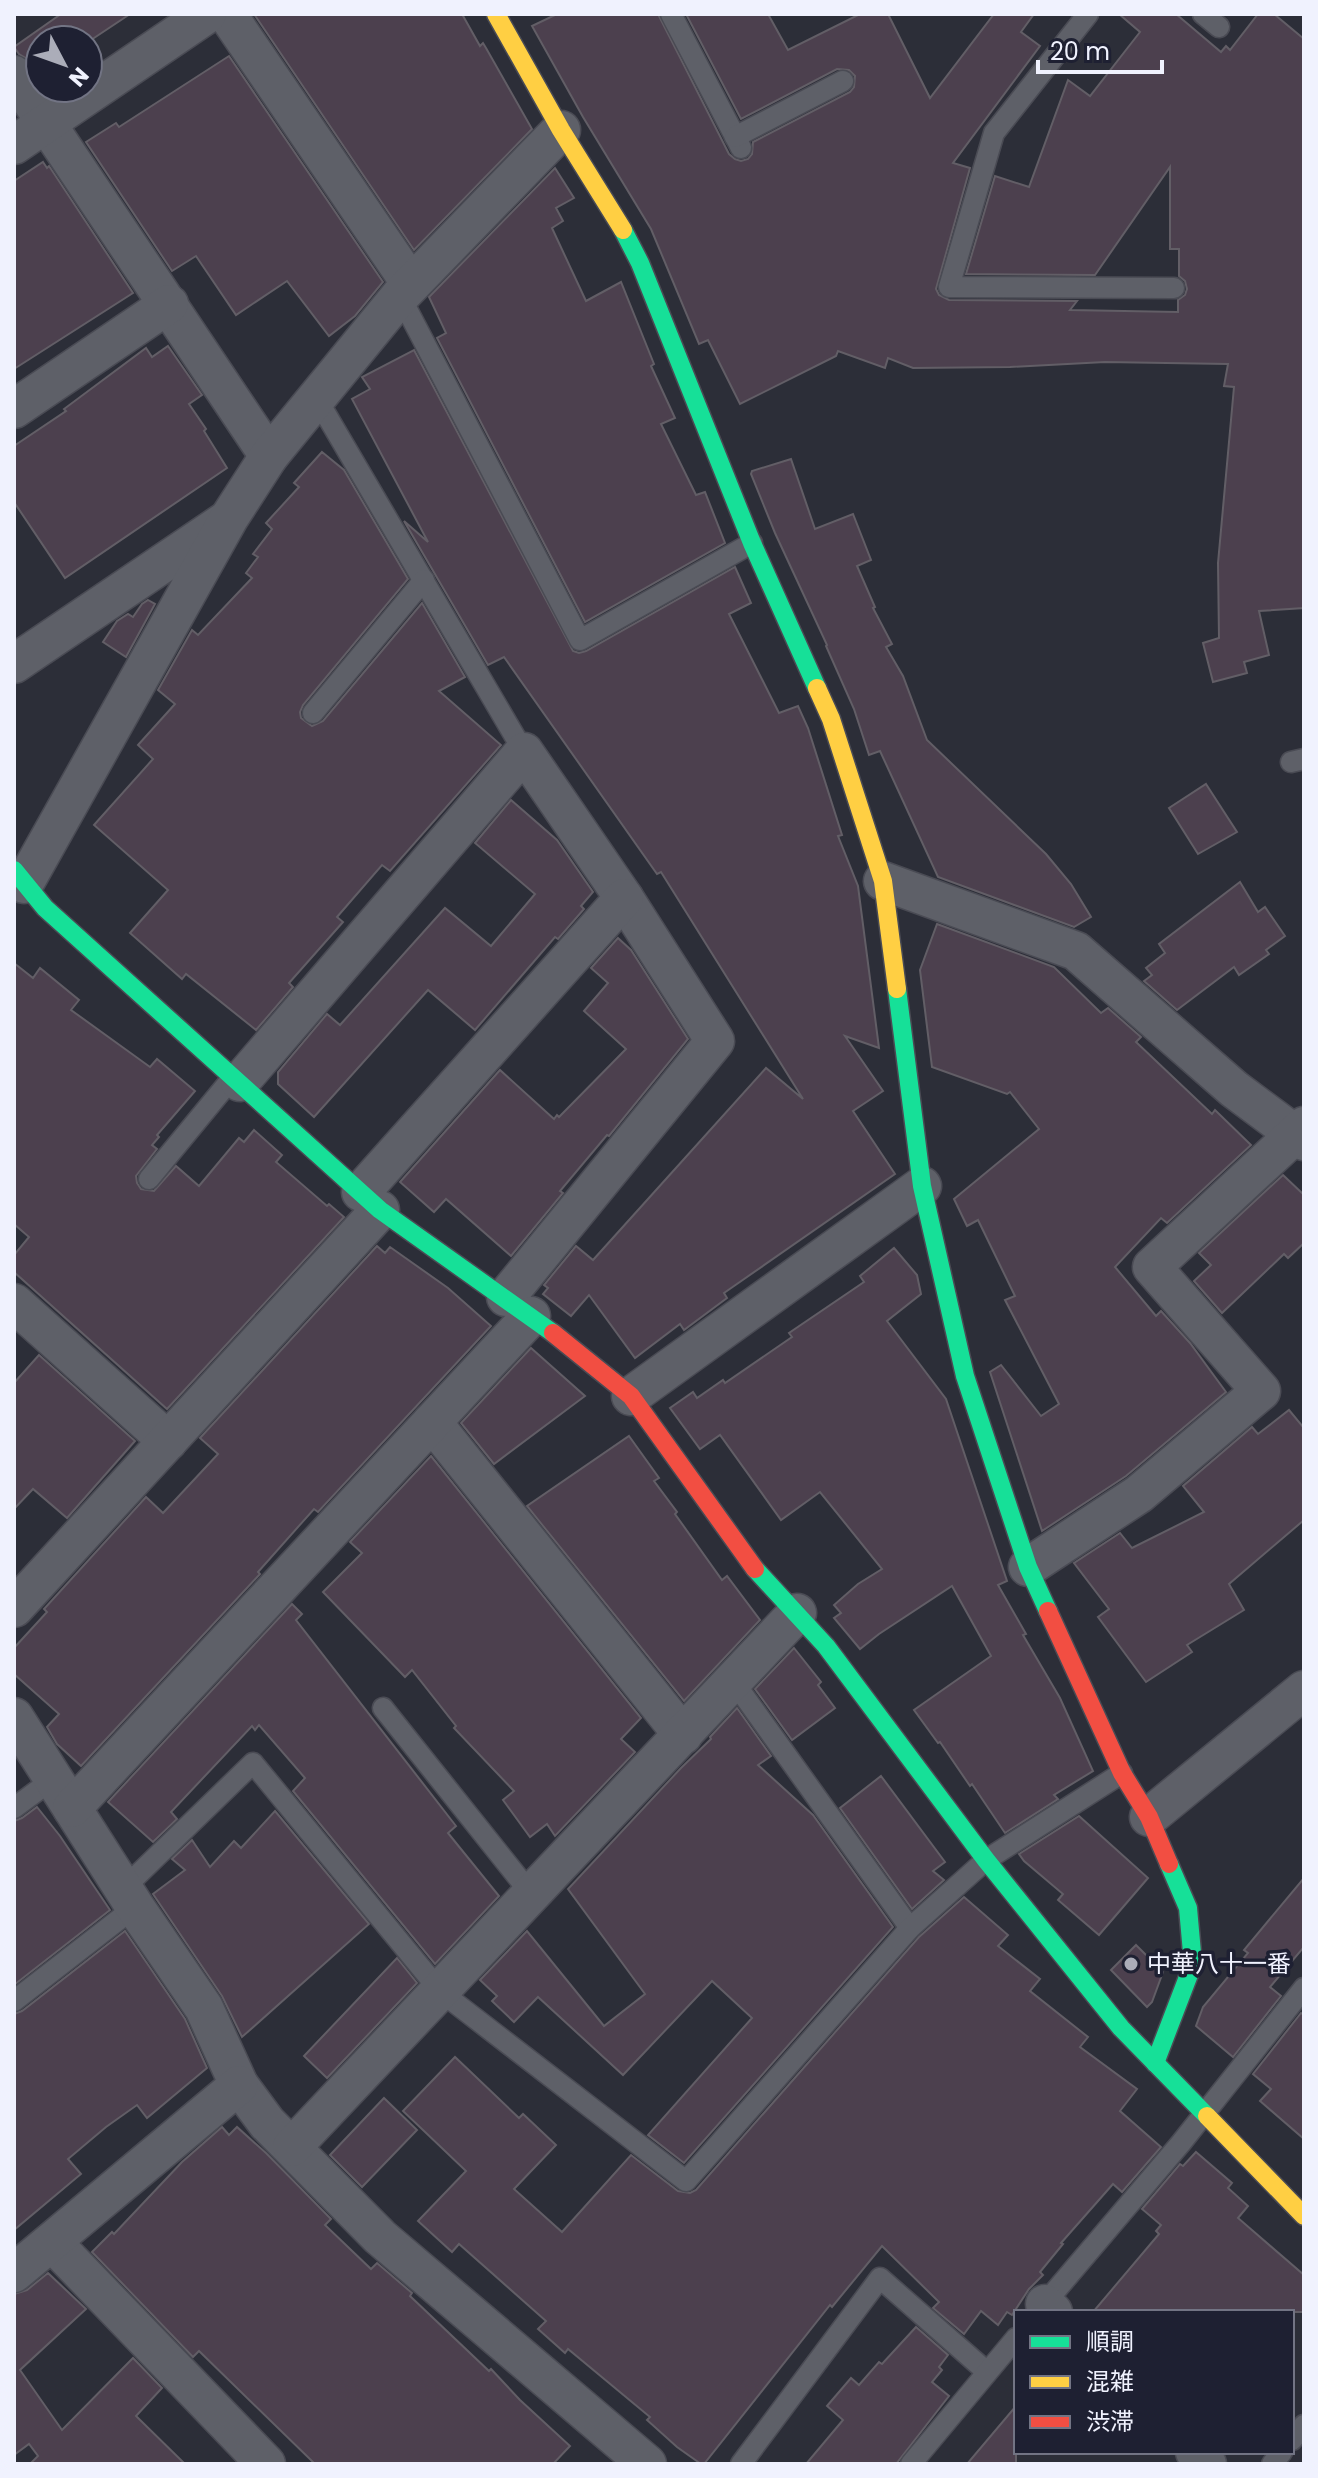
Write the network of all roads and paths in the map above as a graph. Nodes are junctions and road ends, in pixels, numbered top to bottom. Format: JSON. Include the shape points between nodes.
{"nodes":[{"id":1,"x":207,"y":14,"type":"edge"},
{"id":2,"x":227,"y":14,"type":"edge"},
{"id":3,"x":496,"y":14,"type":"edge"},
{"id":4,"x":671,"y":14,"type":"edge"},
{"id":5,"x":1088,"y":14,"type":"edge"},
{"id":6,"x":14,"y":75,"type":"edge"},
{"id":7,"x":843,"y":81,"type":"dead end"},
{"id":8,"x":47,"y":123,"type":"junction"},
{"id":9,"x":561,"y":130,"type":"junction"},
{"id":10,"x":14,"y":145,"type":"edge"},
{"id":11,"x":1174,"y":288,"type":"dead end"},
{"id":12,"x":405,"y":290,"type":"junction"},
{"id":13,"x":169,"y":304,"type":"junction"},
{"id":14,"x":317,"y":399,"type":"junction"},
{"id":15,"x":14,"y":409,"type":"edge"},
{"id":16,"x":269,"y":456,"type":"junction"},
{"id":17,"x":229,"y":518,"type":"junction"},
{"id":18,"x":752,"y":543,"type":"junction"},
{"id":19,"x":424,"y":580,"type":"junction"},
{"id":20,"x":14,"y":664,"type":"edge"},
{"id":21,"x":313,"y":713,"type":"dead end"},
{"id":22,"x":524,"y":752,"type":"junction"},
{"id":23,"x":19,"y":877,"type":"edge"},
{"id":24,"x":883,"y":881,"type":"junction"},
{"id":25,"x":624,"y":898,"type":"junction"},
{"id":26,"x":236,"y":1080,"type":"junction"},
{"id":27,"x":1301,"y":1134,"type":"edge"},
{"id":28,"x":149,"y":1179,"type":"dead end"},
{"id":29,"x":922,"y":1186,"type":"junction"},
{"id":30,"x":370,"y":1201,"type":"junction"},
{"id":31,"x":14,"y":1303,"type":"edge"},
{"id":32,"x":519,"y":1306,"type":"junction"},
{"id":33,"x":631,"y":1396,"type":"junction"},
{"id":34,"x":432,"y":1422,"type":"junction"},
{"id":35,"x":168,"y":1441,"type":"junction"},
{"id":36,"x":1028,"y":1567,"type":"junction"},
{"id":37,"x":14,"y":1608,"type":"edge"},
{"id":38,"x":797,"y":1613,"type":"junction"},
{"id":39,"x":734,"y":1682,"type":"junction"},
{"id":40,"x":1304,"y":1690,"type":"edge"},
{"id":41,"x":383,"y":1708,"type":"dead end"},
{"id":42,"x":15,"y":1720,"type":"edge"},
{"id":43,"x":683,"y":1735,"type":"junction"},
{"id":44,"x":1122,"y":1773,"type":"junction"},
{"id":45,"x":63,"y":1793,"type":"junction"},
{"id":46,"x":14,"y":1808,"type":"edge"},
{"id":47,"x":1149,"y":1817,"type":"junction"},
{"id":48,"x":986,"y":1860,"type":"junction"},
{"id":49,"x":532,"y":1895,"type":"junction"},
{"id":50,"x":129,"y":1898,"type":"junction"},
{"id":51,"x":910,"y":1928,"type":"junction"},
{"id":52,"x":1304,"y":1988,"type":"edge"},
{"id":53,"x":441,"y":1992,"type":"junction"},
{"id":54,"x":14,"y":2001,"type":"edge"},
{"id":55,"x":1155,"y":2063,"type":"junction"},
{"id":56,"x":239,"y":2085,"type":"junction"},
{"id":57,"x":1203,"y":2113,"type":"junction"},
{"id":58,"x":292,"y":2147,"type":"junction"},
{"id":59,"x":1304,"y":2216,"type":"edge"},
{"id":60,"x":52,"y":2242,"type":"junction"},
{"id":61,"x":14,"y":2273,"type":"edge"},
{"id":62,"x":1045,"y":2309,"type":"edge"},
{"id":63,"x":1014,"y":2340,"type":"edge"},
{"id":64,"x":987,"y":2372,"type":"junction"},
{"id":65,"x":266,"y":2464,"type":"edge"},
{"id":66,"x":647,"y":2464,"type":"edge"},
{"id":67,"x":741,"y":2464,"type":"edge"},
{"id":68,"x":911,"y":2464,"type":"edge"}],
"edges":[{"from":1,"to":8,"type":"street"},
{"from":2,"to":12,"type":"street"},
{"from":3,"to":9,"type":"street"},
{"from":4,"to":7,"type":"lane","via":[[738,143]]},
{"from":5,"to":11,"type":"lane","via":[[994,133],[949,287]]},
{"from":6,"to":8,"type":"street"},
{"from":8,"to":10,"type":"street"},
{"from":8,"to":13,"type":"street"},
{"from":9,"to":12,"type":"street"},
{"from":9,"to":18,"type":"street","via":[[640,263]]},
{"from":12,"to":14,"type":"street"},
{"from":12,"to":18,"type":"lane","via":[[580,640]]},
{"from":13,"to":15,"type":"street"},
{"from":13,"to":16,"type":"street"},
{"from":14,"to":16,"type":"street"},
{"from":14,"to":19,"type":"lane"},
{"from":16,"to":17,"type":"street"},
{"from":17,"to":20,"type":"street"},
{"from":17,"to":23,"type":"street"},
{"from":18,"to":24,"type":"street","via":[[831,719]]},
{"from":19,"to":21,"type":"lane"},
{"from":19,"to":22,"type":"lane"},
{"from":22,"to":25,"type":"street"},
{"from":22,"to":26,"type":"street"},
{"from":23,"to":26,"type":"street","via":[[45,908]]},
{"from":24,"to":27,"type":"street","via":[[1076,951],[1234,1089]]},
{"from":24,"to":29,"type":"street"},
{"from":25,"to":30,"type":"street"},
{"from":25,"to":32,"type":"street","via":[[715,1041]]},
{"from":26,"to":28,"type":"lane"},
{"from":26,"to":30,"type":"street"},
{"from":27,"to":36,"type":"street","via":[[1152,1267],[1261,1391],[1139,1494]]},
{"from":29,"to":33,"type":"street"},
{"from":29,"to":36,"type":"street","via":[[965,1376]]},
{"from":30,"to":32,"type":"street"},
{"from":30,"to":35,"type":"street"},
{"from":31,"to":35,"type":"street"},
{"from":32,"to":33,"type":"street"},
{"from":32,"to":34,"type":"street"},
{"from":33,"to":38,"type":"street","via":[[759,1575]]},
{"from":34,"to":43,"type":"street"},
{"from":34,"to":45,"type":"street"},
{"from":35,"to":37,"type":"street"},
{"from":36,"to":44,"type":"street"},
{"from":38,"to":39,"type":"street"},
{"from":38,"to":48,"type":"street"},
{"from":39,"to":43,"type":"street"},
{"from":39,"to":51,"type":"lane"},
{"from":40,"to":47,"type":"street"},
{"from":41,"to":49,"type":"lane"},
{"from":42,"to":45,"type":"street"},
{"from":43,"to":49,"type":"street"},
{"from":44,"to":47,"type":"street"},
{"from":44,"to":48,"type":"lane"},
{"from":45,"to":46,"type":"lane"},
{"from":45,"to":50,"type":"street"},
{"from":47,"to":55,"type":"street","via":[[1188,1908],[1193,1964]]},
{"from":48,"to":51,"type":"lane"},
{"from":48,"to":55,"type":"street"},
{"from":49,"to":53,"type":"street"},
{"from":50,"to":53,"type":"lane","via":[[253,1763]]},
{"from":50,"to":54,"type":"lane"},
{"from":50,"to":56,"type":"street","via":[[204,2008]]},
{"from":51,"to":53,"type":"lane","via":[[686,2181]]},
{"from":52,"to":57,"type":"lane"},
{"from":53,"to":58,"type":"street"},
{"from":55,"to":57,"type":"street"},
{"from":56,"to":58,"type":"street"},
{"from":56,"to":60,"type":"street"},
{"from":57,"to":59,"type":"street"},
{"from":57,"to":62,"type":"lane"},
{"from":58,"to":66,"type":"street","via":[[380,2237]]},
{"from":60,"to":61,"type":"street"},
{"from":60,"to":65,"type":"street"},
{"from":63,"to":64,"type":"lane"},
{"from":64,"to":67,"type":"lane","via":[[880,2278]]},
{"from":64,"to":68,"type":"lane"}]}
